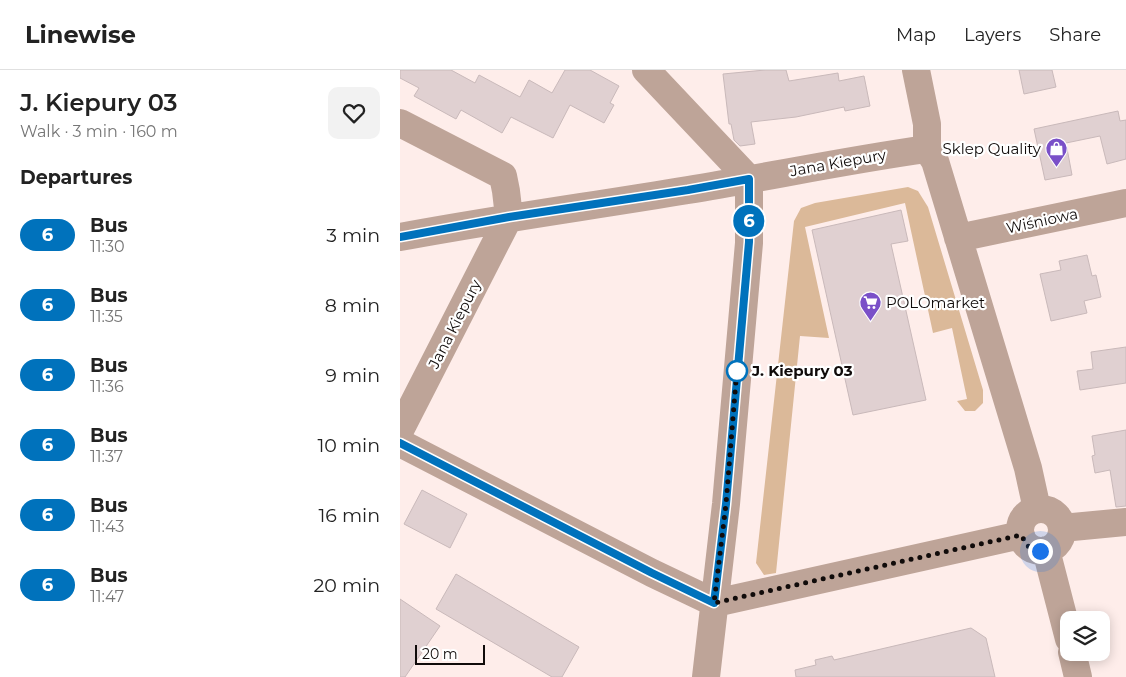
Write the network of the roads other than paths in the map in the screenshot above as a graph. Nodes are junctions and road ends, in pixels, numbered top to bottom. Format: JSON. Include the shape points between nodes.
{"nodes":[{"id":1,"x":646,"y":70,"type":"edge"},
{"id":2,"x":916,"y":70,"type":"edge"},
{"id":3,"x":400,"y":123,"type":"edge"},
{"id":4,"x":927,"y":149,"type":"junction"},
{"id":5,"x":749,"y":179,"type":"junction"},
{"id":6,"x":1126,"y":203,"type":"edge"},
{"id":7,"x":509,"y":217,"type":"junction"},
{"id":8,"x":400,"y":237,"type":"edge"},
{"id":9,"x":958,"y":238,"type":"junction"},
{"id":10,"x":400,"y":430,"type":"edge"},
{"id":11,"x":400,"y":443,"type":"edge"},
{"id":12,"x":1037,"y":509,"type":"junction"},
{"id":13,"x":1126,"y":522,"type":"edge"},
{"id":14,"x":1062,"y":528,"type":"junction"},
{"id":15,"x":1021,"y":535,"type":"junction"},
{"id":16,"x":1046,"y":550,"type":"junction"},
{"id":17,"x":714,"y":603,"type":"junction"},
{"id":18,"x":1062,"y":611,"type":"edge"},
{"id":19,"x":1074,"y":661,"type":"edge"},
{"id":20,"x":706,"y":677,"type":"edge"},
{"id":21,"x":1078,"y":677,"type":"edge"}],
"edges":[{"from":1,"to":5,"type":"street"},
{"from":2,"to":4,"type":"street","via":[[927,124]]},
{"from":3,"to":7,"type":"street","via":[[503,176]]},
{"from":4,"to":5,"type":"street","name":"Jana Kiepury"},
{"from":4,"to":9,"type":"street","via":[[936,161]]},
{"from":5,"to":7,"type":"street","name":"Jana Kiepury"},
{"from":5,"to":17,"type":"street","via":[[749,242]]},
{"from":6,"to":9,"type":"street","name":"Wiśniowa"},
{"from":7,"to":8,"type":"street","name":"Jana Kiepury"},
{"from":7,"to":10,"type":"street","name":"Jana Kiepury"},
{"from":9,"to":12,"type":"street"},
{"from":11,"to":17,"type":"street"},
{"from":12,"to":14,"type":"street","via":[[1051,511]]},
{"from":12,"to":15,"type":"street","via":[[1023,518]]},
{"from":13,"to":14,"type":"street"},
{"from":14,"to":16,"type":"street","via":[[1058,542]]},
{"from":15,"to":16,"type":"street","via":[[1028,546]]},
{"from":15,"to":17,"type":"street"},
{"from":16,"to":18,"type":"street"},
{"from":17,"to":20,"type":"street"},
{"from":19,"to":21,"type":"street"}]}
